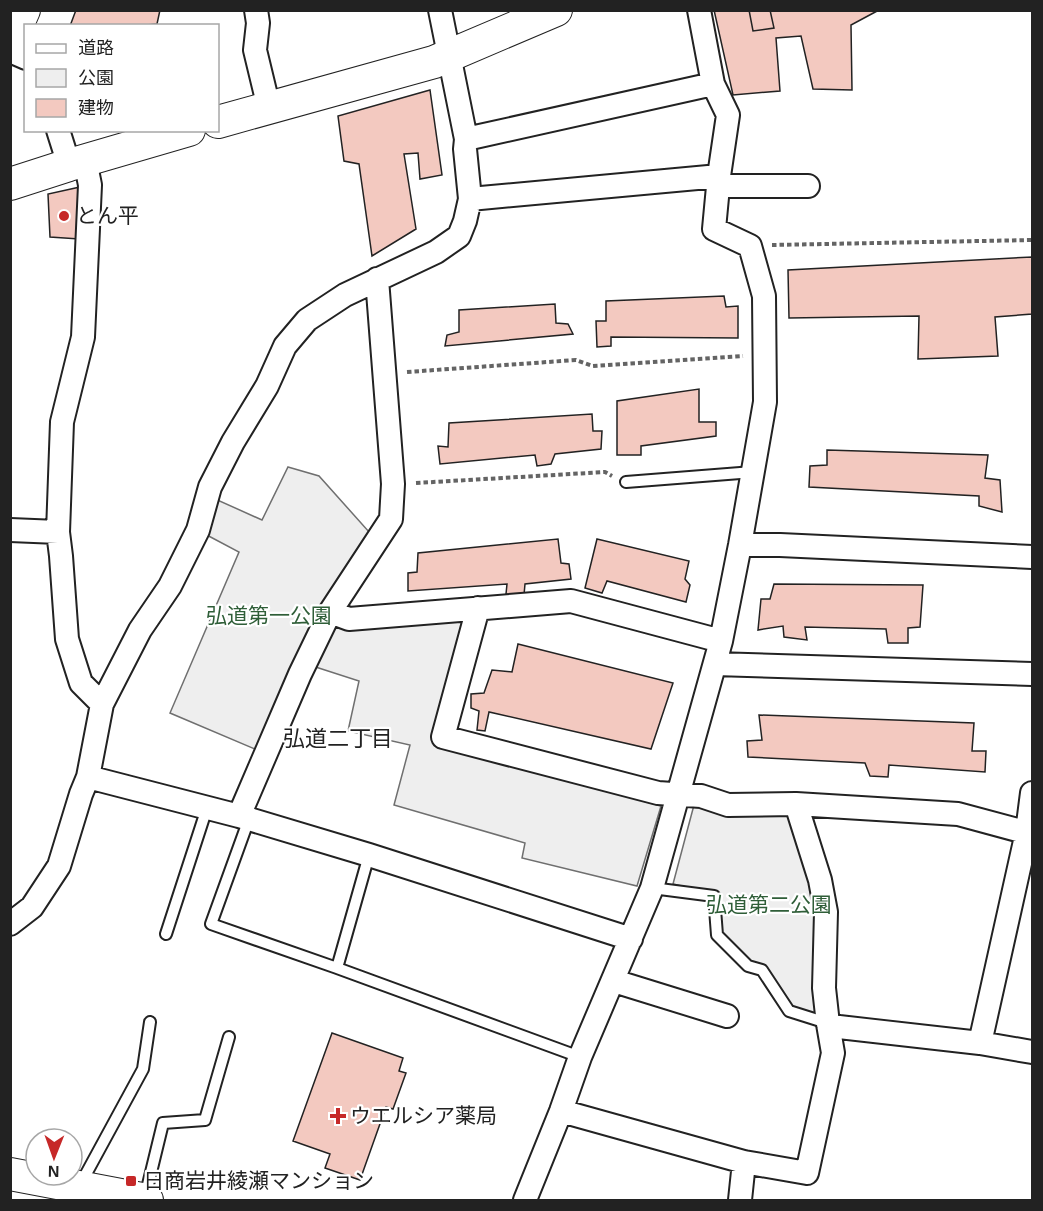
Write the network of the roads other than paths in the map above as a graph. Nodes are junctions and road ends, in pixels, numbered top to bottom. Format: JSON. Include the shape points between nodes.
{"nodes":[{"id":1,"x":24,"y":10,"type":"edge"},
{"id":2,"x":256,"y":10,"type":"edge"},
{"id":3,"x":440,"y":10,"type":"edge"},
{"id":4,"x":556,"y":10,"type":"edge"},
{"id":5,"x":699,"y":10,"type":"edge"},
{"id":6,"x":10,"y":42,"type":"edge"},
{"id":7,"x":10,"y":51,"type":"edge"},
{"id":8,"x":450,"y":55,"type":"junction"},
{"id":9,"x":24,"y":57,"type":"edge"},
{"id":10,"x":712,"y":84,"type":"junction"},
{"id":11,"x":269,"y":108,"type":"junction"},
{"id":12,"x":219,"y":123,"type":"edge"},
{"id":13,"x":59,"y":132,"type":"edge"},
{"id":14,"x":182,"y":132,"type":"edge"},
{"id":15,"x":466,"y":139,"type":"junction"},
{"id":16,"x":77,"y":163,"type":"junction"},
{"id":17,"x":719,"y":181,"type":"junction"},
{"id":18,"x":10,"y":184,"type":"edge"},
{"id":19,"x":808,"y":186,"type":"dead end"},
{"id":20,"x":470,"y":199,"type":"junction"},
{"id":21,"x":377,"y":279,"type":"junction"},
{"id":22,"x":753,"y":472,"type":"junction"},
{"id":23,"x":626,"y":482,"type":"road end"},
{"id":24,"x":10,"y":530,"type":"edge"},
{"id":25,"x":58,"y":532,"type":"junction"},
{"id":26,"x":740,"y":545,"type":"junction"},
{"id":27,"x":1032,"y":557,"type":"edge"},
{"id":28,"x":478,"y":608,"type":"junction"},
{"id":29,"x":330,"y":612,"type":"junction"},
{"id":30,"x":721,"y":641,"type":"junction"},
{"id":31,"x":715,"y":664,"type":"junction"},
{"id":32,"x":1032,"y":674,"type":"edge"},
{"id":33,"x":102,"y":705,"type":"junction"},
{"id":34,"x":88,"y":777,"type":"junction"},
{"id":35,"x":1032,"y":793,"type":"edge"},
{"id":36,"x":678,"y":794,"type":"junction"},
{"id":37,"x":796,"y":804,"type":"junction"},
{"id":38,"x":207,"y":808,"type":"junction"},
{"id":39,"x":244,"y":818,"type":"junction"},
{"id":40,"x":1030,"y":833,"type":"edge"},
{"id":41,"x":369,"y":855,"type":"junction"},
{"id":42,"x":652,"y":888,"type":"junction"},
{"id":43,"x":10,"y":924,"type":"edge"},
{"id":44,"x":166,"y":934,"type":"dead end"},
{"id":45,"x":631,"y":939,"type":"junction"},
{"id":46,"x":337,"y":968,"type":"junction"},
{"id":47,"x":614,"y":981,"type":"junction"},
{"id":48,"x":727,"y":1016,"type":"dead end"},
{"id":49,"x":150,"y":1022,"type":"dead end"},
{"id":50,"x":828,"y":1023,"type":"junction"},
{"id":51,"x":229,"y":1037,"type":"dead end"},
{"id":52,"x":980,"y":1043,"type":"junction"},
{"id":53,"x":1032,"y":1052,"type":"edge"},
{"id":54,"x":580,"y":1057,"type":"junction"},
{"id":55,"x":561,"y":1111,"type":"junction"},
{"id":56,"x":744,"y":1162,"type":"junction"},
{"id":57,"x":10,"y":1174,"type":"edge"},
{"id":58,"x":78,"y":1188,"type":"junction"},
{"id":59,"x":146,"y":1200,"type":"edge"},
{"id":60,"x":525,"y":1200,"type":"edge"},
{"id":61,"x":740,"y":1200,"type":"edge"}],
"edges":[{"from":1,"to":6,"type":"street"},
{"from":2,"to":11,"type":"street","via":[[255,50]]},
{"from":3,"to":8,"type":"street"},
{"from":4,"to":8,"type":"street"},
{"from":5,"to":10,"type":"street"},
{"from":7,"to":9,"type":"street"},
{"from":8,"to":11,"type":"street"},
{"from":8,"to":15,"type":"street"},
{"from":10,"to":15,"type":"street"},
{"from":10,"to":17,"type":"street","via":[[728,115]]},
{"from":11,"to":12,"type":"street"},
{"from":13,"to":16,"type":"street"},
{"from":14,"to":16,"type":"street"},
{"from":15,"to":20,"type":"street"},
{"from":16,"to":18,"type":"street"},
{"from":16,"to":25,"type":"street","via":[[90,185],[83,337],[62,422]]},
{"from":17,"to":19,"type":"street"},
{"from":17,"to":20,"type":"street"},
{"from":17,"to":22,"type":"street","via":[[714,230],[750,246],[764,296],[765,402]]},
{"from":20,"to":21,"type":"street","via":[[459,236],[436,252]]},
{"from":21,"to":29,"type":"street","via":[[393,484],[391,519]]},
{"from":21,"to":33,"type":"street","via":[[307,320],[285,346],[210,487],[198,530],[170,586],[140,630]]},
{"from":22,"to":23,"type":"lane"},
{"from":22,"to":26,"type":"street"},
{"from":24,"to":25,"type":"street"},
{"from":25,"to":33,"type":"street","via":[[67,639],[81,683]]},
{"from":26,"to":27,"type":"street"},
{"from":26,"to":30,"type":"street"},
{"from":28,"to":29,"type":"street","via":[[349,619]]},
{"from":28,"to":30,"type":"street","via":[[571,601]]},
{"from":28,"to":36,"type":"street","via":[[443,737],[658,793]]},
{"from":29,"to":39,"type":"street","via":[[300,674]]},
{"from":30,"to":31,"type":"street"},
{"from":31,"to":32,"type":"street"},
{"from":31,"to":36,"type":"street"},
{"from":33,"to":34,"type":"street"},
{"from":34,"to":38,"type":"street"},
{"from":34,"to":43,"type":"street","via":[[59,866],[32,907]]},
{"from":35,"to":40,"type":"street"},
{"from":36,"to":37,"type":"street","via":[[728,805]]},
{"from":36,"to":42,"type":"street"},
{"from":37,"to":40,"type":"street","via":[[958,814]]},
{"from":37,"to":50,"type":"street","via":[[826,912],[824,988]]},
{"from":38,"to":39,"type":"street"},
{"from":38,"to":44,"type":"lane"},
{"from":39,"to":41,"type":"street"},
{"from":39,"to":46,"type":"lane","via":[[211,924]]},
{"from":40,"to":52,"type":"street"},
{"from":41,"to":45,"type":"street"},
{"from":41,"to":46,"type":"lane"},
{"from":42,"to":45,"type":"street"},
{"from":42,"to":50,"type":"lane","via":[[714,896],[717,935],[748,966],[762,970],[789,1011]]},
{"from":45,"to":47,"type":"street"},
{"from":46,"to":54,"type":"lane"},
{"from":47,"to":48,"type":"street"},
{"from":47,"to":54,"type":"street"},
{"from":49,"to":58,"type":"lane","via":[[143,1069]]},
{"from":50,"to":52,"type":"street"},
{"from":50,"to":56,"type":"street","via":[[833,1053],[807,1173]]},
{"from":51,"to":59,"type":"lane","via":[[205,1120],[163,1122]]},
{"from":52,"to":53,"type":"street"},
{"from":54,"to":55,"type":"street"},
{"from":55,"to":56,"type":"street"},
{"from":55,"to":60,"type":"street"},
{"from":56,"to":61,"type":"street"},
{"from":57,"to":58,"type":"street"},
{"from":58,"to":59,"type":"street"}]}
